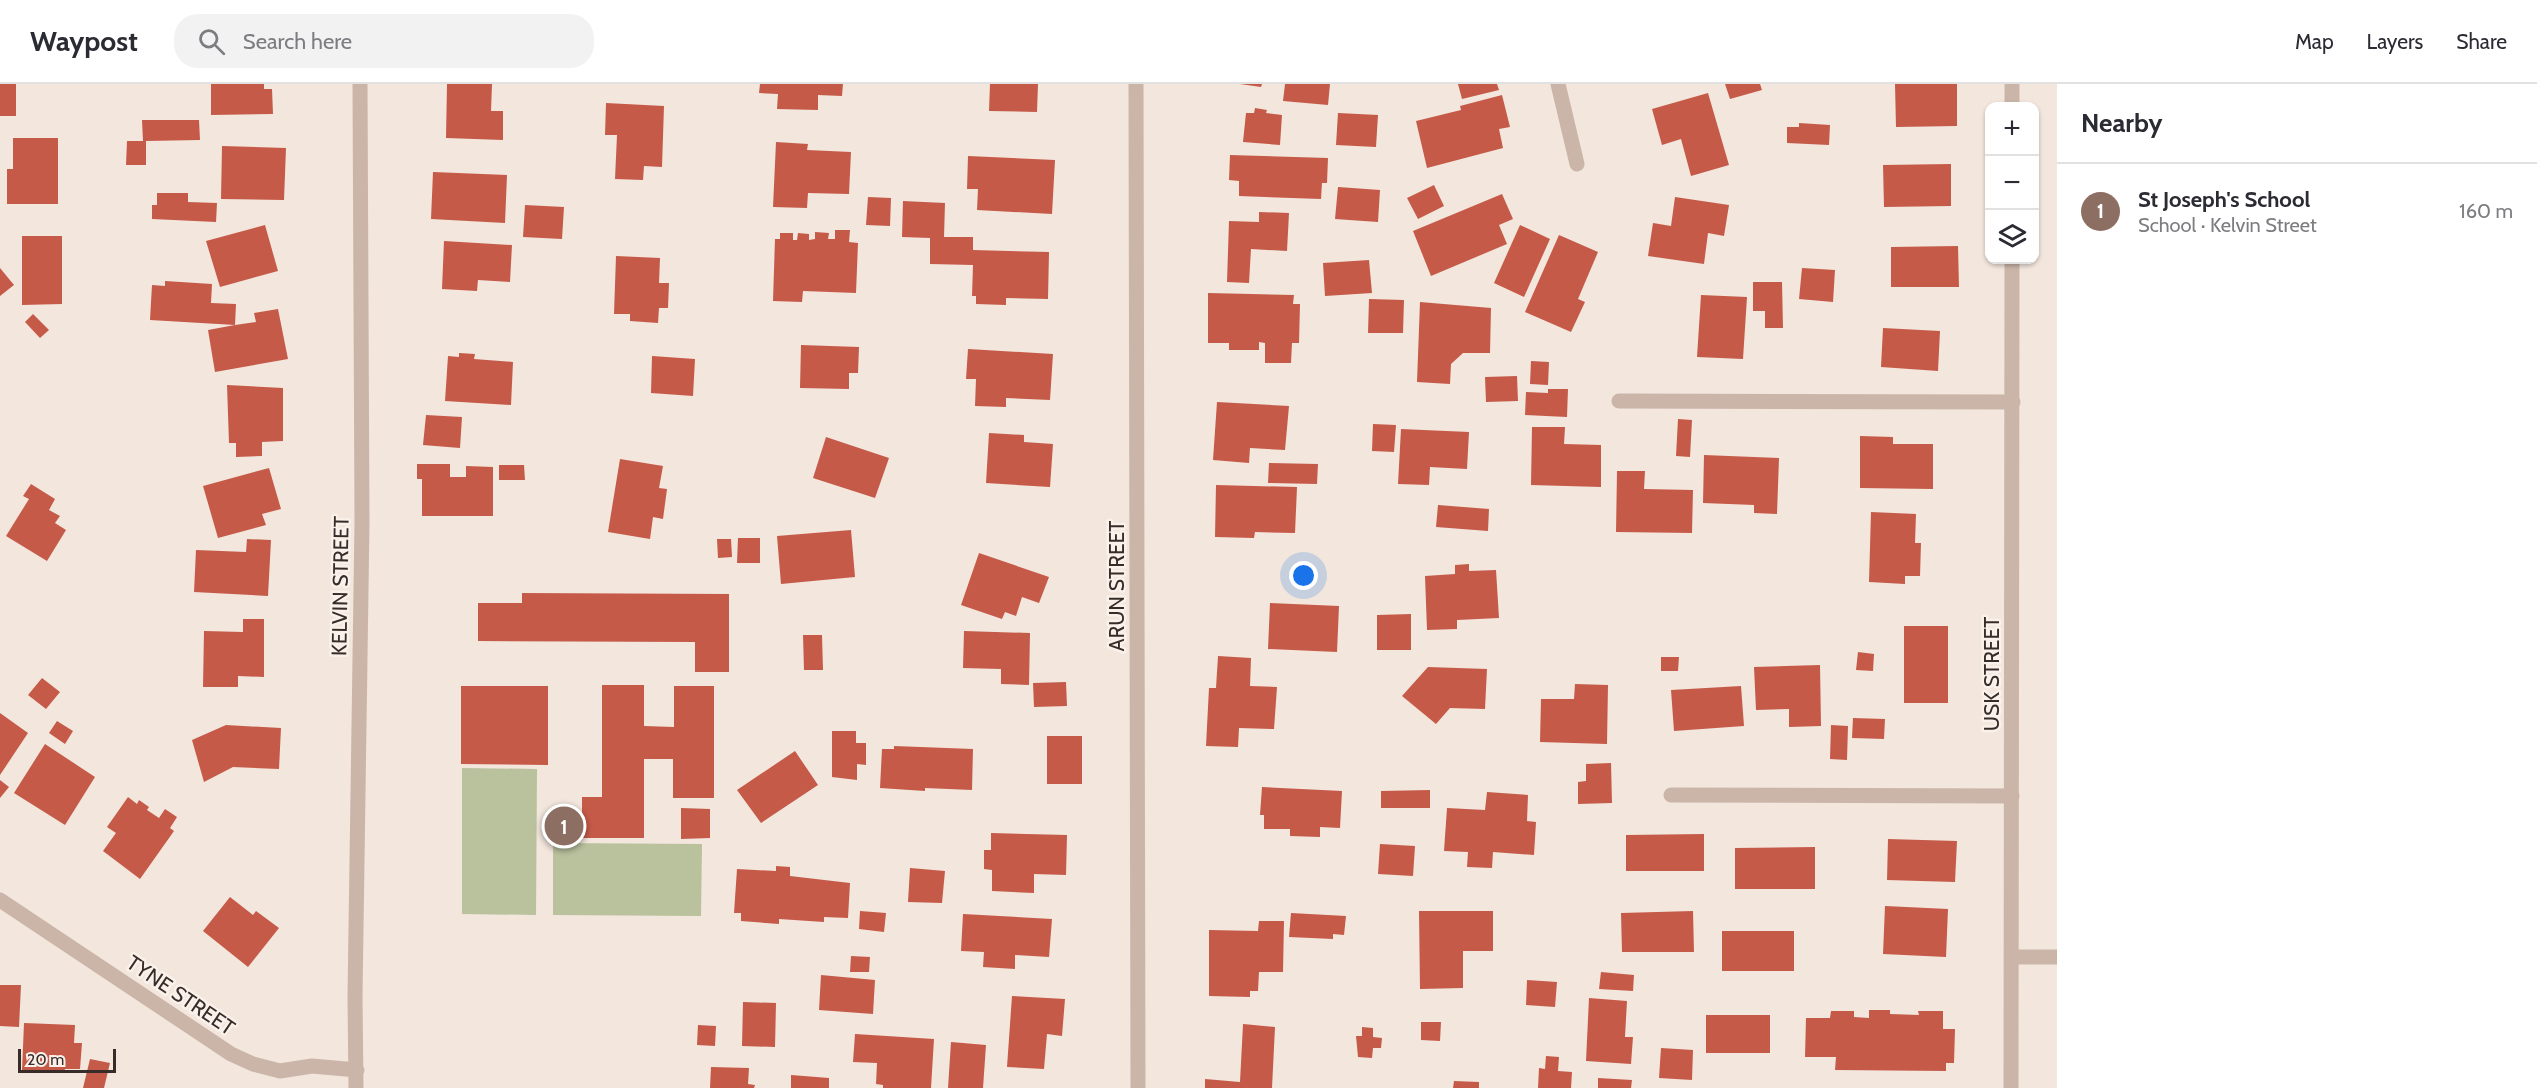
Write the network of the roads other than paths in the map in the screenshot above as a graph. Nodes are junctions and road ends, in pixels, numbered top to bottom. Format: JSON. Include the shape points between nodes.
{"nodes":[{"id":1,"x":360,"y":84,"type":"edge"},
{"id":2,"x":1136,"y":84,"type":"edge"},
{"id":3,"x":1558,"y":84,"type":"edge"},
{"id":4,"x":2012,"y":84,"type":"edge"},
{"id":5,"x":2012,"y":102,"type":"edge"},
{"id":6,"x":1577,"y":164,"type":"dead end"},
{"id":7,"x":2012,"y":264,"type":"edge"},
{"id":8,"x":1619,"y":401,"type":"dead end"},
{"id":9,"x":2013,"y":402,"type":"junction"},
{"id":10,"x":1671,"y":795,"type":"dead end"},
{"id":11,"x":2012,"y":796,"type":"junction"},
{"id":12,"x":0,"y":900,"type":"edge"},
{"id":13,"x":2012,"y":957,"type":"junction"},
{"id":14,"x":2057,"y":957,"type":"edge"},
{"id":15,"x":357,"y":1070,"type":"junction"},
{"id":16,"x":356,"y":1088,"type":"edge"},
{"id":17,"x":1138,"y":1088,"type":"edge"},
{"id":18,"x":2011,"y":1088,"type":"edge"}],
"edges":[{"from":1,"to":15,"type":"street","name":"KELVIN STREET","via":[[362,522]]},
{"from":2,"to":17,"type":"street","name":"ARUN STREET"},
{"from":3,"to":6,"type":"street"},
{"from":4,"to":5,"type":"street"},
{"from":7,"to":9,"type":"street","name":"USK STREET"},
{"from":8,"to":9,"type":"street"},
{"from":9,"to":11,"type":"street","name":"USK STREET"},
{"from":10,"to":11,"type":"street"},
{"from":11,"to":13,"type":"street","name":"USK STREET"},
{"from":12,"to":15,"type":"street","name":"TYNE STREET","via":[[242,1059],[280,1071],[312,1066]]},
{"from":13,"to":14,"type":"street"},
{"from":13,"to":18,"type":"street","name":"USK STREET"},
{"from":15,"to":16,"type":"street","name":"KELVIN STREET"}]}
